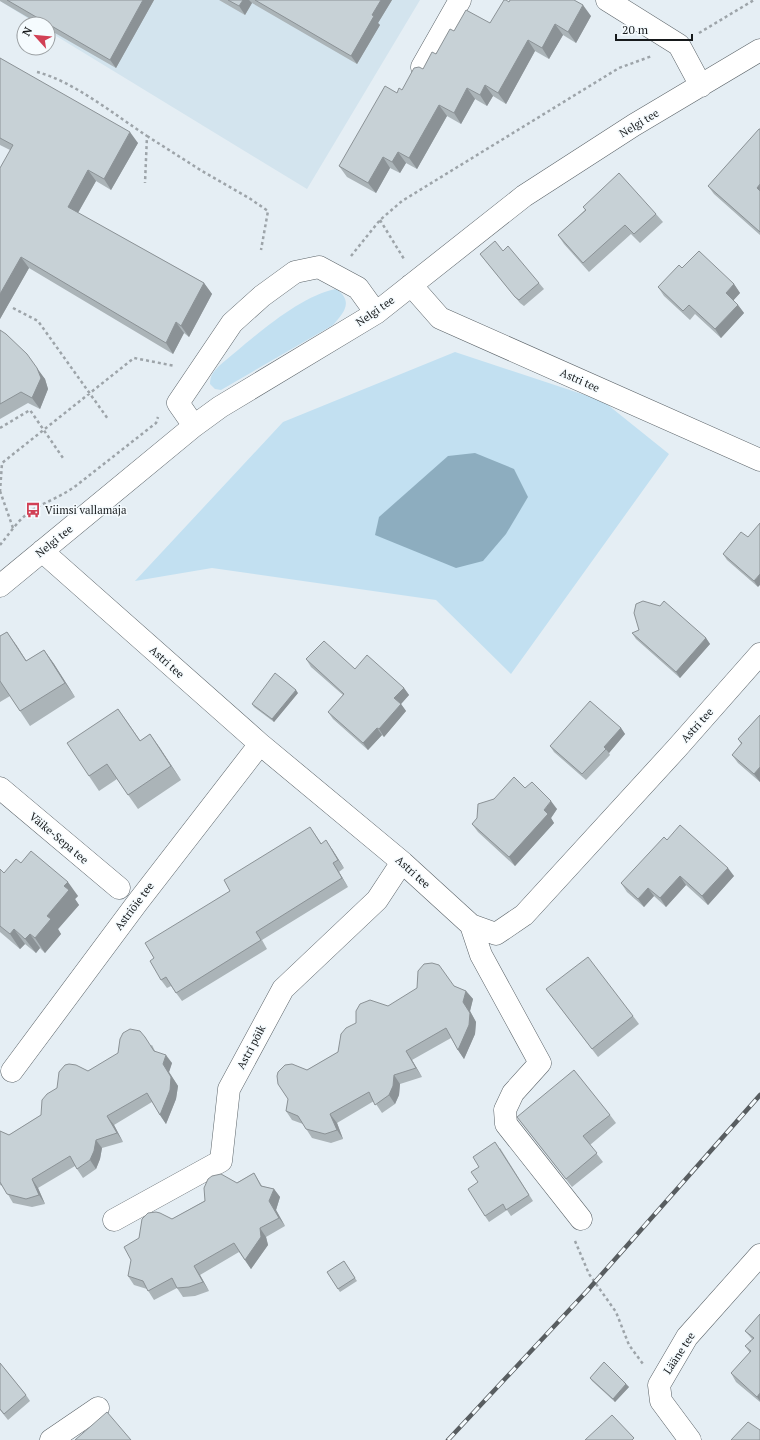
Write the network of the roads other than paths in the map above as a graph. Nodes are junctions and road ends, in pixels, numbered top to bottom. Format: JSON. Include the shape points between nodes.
{"nodes":[{"id":1,"x":460,"y":0,"type":"edge"},
{"id":2,"x":607,"y":0,"type":"edge"},
{"id":3,"x":760,"y":50,"type":"edge"},
{"id":4,"x":422,"y":67,"type":"edge"},
{"id":5,"x":701,"y":86,"type":"junction"},
{"id":6,"x":410,"y":285,"type":"junction"},
{"id":7,"x":376,"y":313,"type":"junction"},
{"id":8,"x":194,"y":426,"type":"junction"},
{"id":9,"x":760,"y":460,"type":"edge"},
{"id":10,"x":42,"y":551,"type":"junction"},
{"id":11,"x":0,"y":586,"type":"edge"},
{"id":12,"x":760,"y":654,"type":"edge"},
{"id":13,"x":260,"y":744,"type":"junction"},
{"id":14,"x":0,"y":788,"type":"edge"},
{"id":15,"x":402,"y":862,"type":"junction"},
{"id":16,"x":118,"y":888,"type":"dead end"},
{"id":17,"x":471,"y":925,"type":"junction"},
{"id":18,"x":12,"y":1071,"type":"dead end"},
{"id":19,"x":114,"y":1220,"type":"dead end"},
{"id":20,"x":581,"y":1220,"type":"road end"},
{"id":21,"x":760,"y":1256,"type":"edge"},
{"id":22,"x":98,"y":1408,"type":"dead end"},
{"id":23,"x":51,"y":1440,"type":"edge"},
{"id":24,"x":690,"y":1440,"type":"edge"}],
"edges":[{"from":1,"to":4,"type":"street"},
{"from":2,"to":5,"type":"street","via":[[679,45]]},
{"from":3,"to":5,"type":"street","name":"Nelgi tee"},
{"from":5,"to":6,"type":"street","name":"Nelgi tee","via":[[634,125],[524,196]]},
{"from":6,"to":7,"type":"street","name":"Nelgi tee"},
{"from":6,"to":9,"type":"street","name":"Astri tee","via":[[440,318]]},
{"from":7,"to":8,"type":"street","name":"Nelgi tee","via":[[220,407]]},
{"from":7,"to":8,"type":"street","via":[[358,288],[318,267],[295,272],[262,296],[232,323],[178,403]]},
{"from":8,"to":10,"type":"street","name":"Nelgi tee"},
{"from":10,"to":11,"type":"street","name":"Nelgi tee"},
{"from":10,"to":13,"type":"street","name":"Astri tee"},
{"from":12,"to":17,"type":"street","name":"Astri tee","via":[[524,915],[496,934]]},
{"from":13,"to":15,"type":"street","name":"Astri tee"},
{"from":13,"to":18,"type":"street","name":"Astriõie tee"},
{"from":14,"to":16,"type":"street","name":"Väike-Sepa tee"},
{"from":15,"to":17,"type":"street","name":"Astri tee"},
{"from":15,"to":19,"type":"street","name":"Astri põik","via":[[377,900],[283,989],[229,1089],[221,1161]]},
{"from":17,"to":20,"type":"street","via":[[482,954],[540,1063],[513,1093],[505,1110],[506,1124]]},
{"from":21,"to":24,"type":"street","name":"Lääne tee","via":[[687,1337],[659,1385],[661,1401]]},
{"from":22,"to":23,"type":"street"}]}
